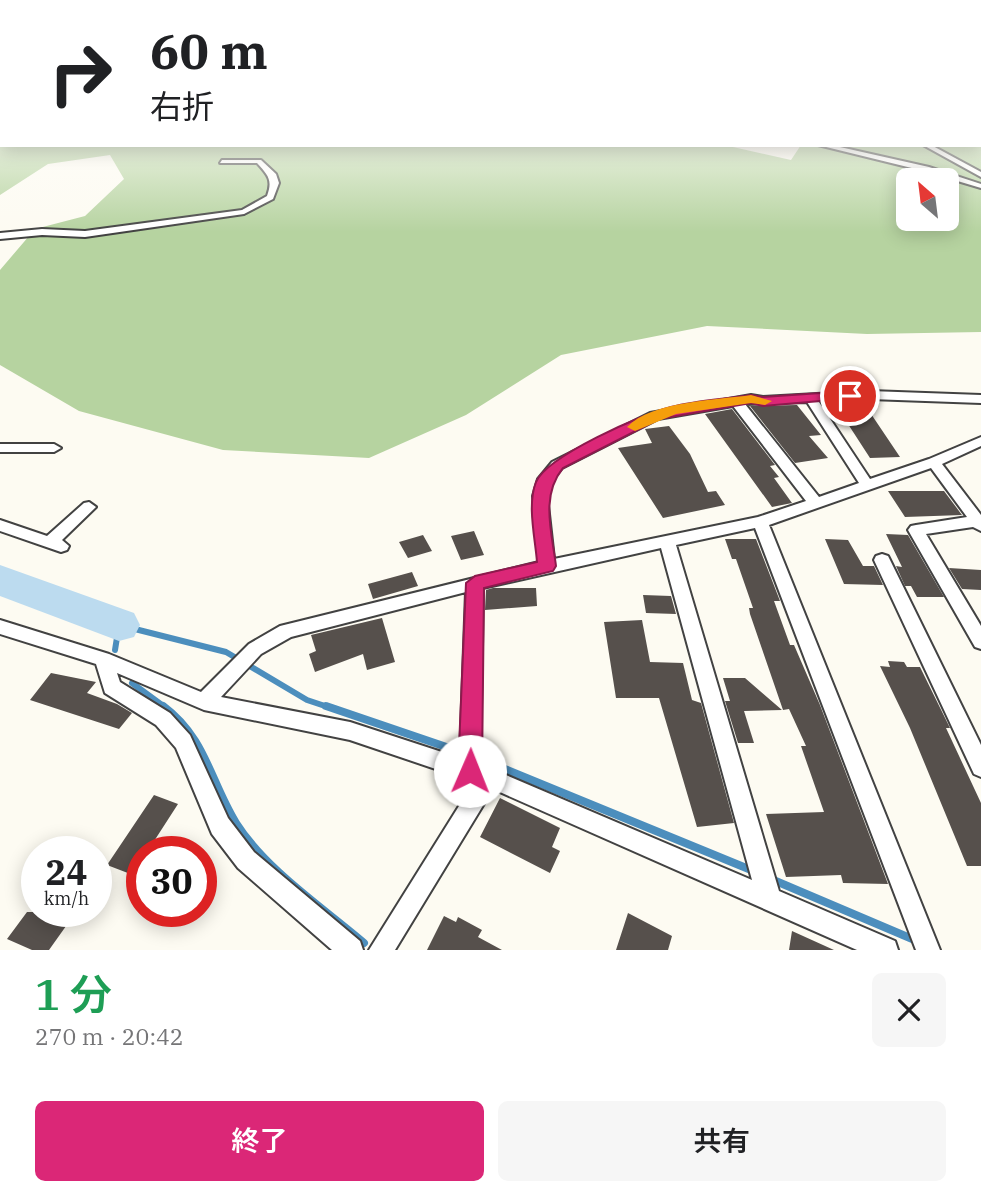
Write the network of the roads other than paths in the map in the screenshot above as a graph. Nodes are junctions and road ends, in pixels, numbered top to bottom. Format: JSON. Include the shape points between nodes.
{"nodes":[{"id":1,"x":830,"y":147,"type":"edge"},
{"id":2,"x":930,"y":147,"type":"edge"},
{"id":3,"x":222,"y":162,"type":"dead end"},
{"id":4,"x":981,"y":175,"type":"edge"},
{"id":5,"x":981,"y":186,"type":"edge"},
{"id":6,"x":0,"y":236,"type":"edge"},
{"id":7,"x":810,"y":397,"type":"junction"},
{"id":8,"x":981,"y":399,"type":"edge"},
{"id":9,"x":736,"y":401,"type":"junction"},
{"id":10,"x":981,"y":441,"type":"edge"},
{"id":11,"x":0,"y":448,"type":"edge"},
{"id":12,"x":54,"y":448,"type":"dead end"},
{"id":13,"x":934,"y":462,"type":"junction"},
{"id":14,"x":867,"y":485,"type":"junction"},
{"id":15,"x":816,"y":503,"type":"junction"},
{"id":16,"x":89,"y":508,"type":"dead end"},
{"id":17,"x":760,"y":522,"type":"junction"},
{"id":18,"x":979,"y":524,"type":"edge"},
{"id":19,"x":0,"y":525,"type":"edge"},
{"id":20,"x":667,"y":542,"type":"junction"},
{"id":21,"x":882,"y":560,"type":"dead end"},
{"id":22,"x":547,"y":566,"type":"junction"},
{"id":23,"x":475,"y":583,"type":"junction"},
{"id":24,"x":0,"y":627,"type":"edge"},
{"id":25,"x":981,"y":642,"type":"edge"},
{"id":26,"x":103,"y":659,"type":"junction"},
{"id":27,"x":204,"y":702,"type":"junction"},
{"id":28,"x":475,"y":765,"type":"junction"},
{"id":29,"x":981,"y":767,"type":"edge"},
{"id":30,"x":765,"y":884,"type":"junction"},
{"id":31,"x":926,"y":945,"type":"edge"},
{"id":32,"x":351,"y":950,"type":"edge"},
{"id":33,"x":381,"y":950,"type":"edge"},
{"id":34,"x":886,"y":950,"type":"edge"}],
"edges":[{"from":1,"to":5,"type":"street"},
{"from":2,"to":4,"type":"street"},
{"from":3,"to":6,"type":"street","via":[[259,161],[273,176],[270,197],[244,212],[212,217],[85,234]]},
{"from":7,"to":8,"type":"street"},
{"from":7,"to":9,"type":"street"},
{"from":7,"to":14,"type":"street"},
{"from":9,"to":15,"type":"street"},
{"from":9,"to":22,"type":"street","via":[[654,416],[557,465],[545,479],[540,496]]},
{"from":10,"to":13,"type":"street"},
{"from":11,"to":12,"type":"street"},
{"from":13,"to":14,"type":"street"},
{"from":13,"to":18,"type":"street"},
{"from":14,"to":15,"type":"street"},
{"from":15,"to":17,"type":"street"},
{"from":16,"to":19,"type":"street","via":[[56,544]]},
{"from":17,"to":20,"type":"street"},
{"from":17,"to":31,"type":"street"},
{"from":18,"to":25,"type":"street","via":[[916,530]]},
{"from":20,"to":22,"type":"street"},
{"from":20,"to":30,"type":"street"},
{"from":21,"to":29,"type":"street"},
{"from":22,"to":23,"type":"street"},
{"from":23,"to":27,"type":"street","via":[[286,631],[255,649]]},
{"from":23,"to":28,"type":"street"},
{"from":24,"to":26,"type":"street"},
{"from":26,"to":27,"type":"street"},
{"from":26,"to":32,"type":"street","via":[[112,687],[163,719],[183,743],[220,826],[247,860]]},
{"from":27,"to":28,"type":"street","via":[[350,731]]},
{"from":28,"to":30,"type":"street"},
{"from":28,"to":33,"type":"street"},
{"from":30,"to":34,"type":"street"}]}
